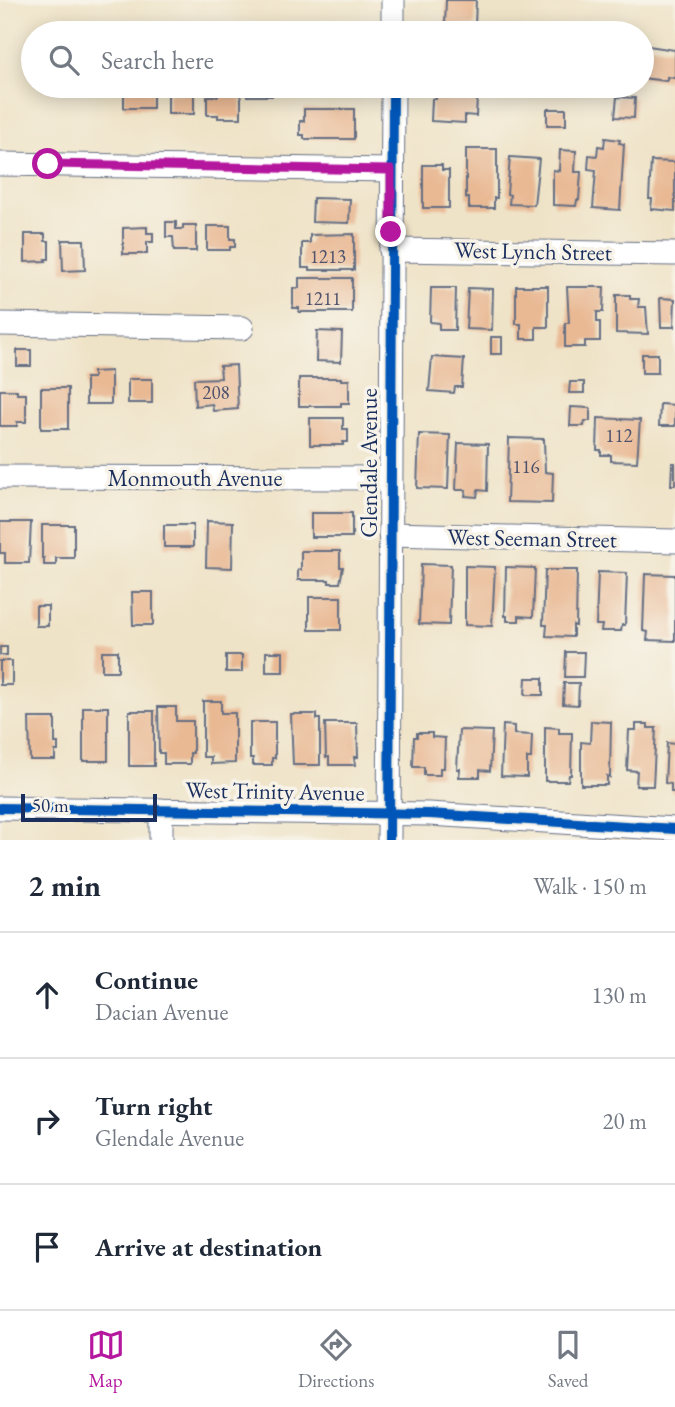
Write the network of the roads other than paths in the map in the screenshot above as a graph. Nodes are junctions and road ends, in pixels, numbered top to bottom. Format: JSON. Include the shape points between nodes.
{"nodes":[{"id":1,"x":393,"y":0,"type":"edge"},
{"id":2,"x":393,"y":21,"type":"edge"},
{"id":3,"x":393,"y":98,"type":"edge"},
{"id":4,"x":0,"y":164,"type":"edge"},
{"id":5,"x":391,"y":170,"type":"junction"},
{"id":6,"x":391,"y":250,"type":"junction"},
{"id":7,"x":675,"y":254,"type":"edge"},
{"id":8,"x":0,"y":324,"type":"edge"},
{"id":9,"x":242,"y":328,"type":"dead end"},
{"id":10,"x":0,"y":477,"type":"edge"},
{"id":11,"x":390,"y":478,"type":"junction"},
{"id":12,"x":390,"y":534,"type":"junction"},
{"id":13,"x":675,"y":541,"type":"edge"},
{"id":14,"x":0,"y":808,"type":"edge"},
{"id":15,"x":161,"y":810,"type":"junction"},
{"id":16,"x":389,"y":814,"type":"junction"},
{"id":17,"x":675,"y":830,"type":"edge"},
{"id":18,"x":161,"y":840,"type":"edge"},
{"id":19,"x":389,"y":840,"type":"edge"}],
"edges":[{"from":1,"to":2,"type":"street"},
{"from":3,"to":5,"type":"street","name":"Glendale Avenue"},
{"from":4,"to":5,"type":"street"},
{"from":5,"to":6,"type":"street","name":"Glendale Avenue"},
{"from":6,"to":7,"type":"street","name":"West Lynch Street"},
{"from":6,"to":11,"type":"street","name":"Glendale Avenue"},
{"from":8,"to":9,"type":"street"},
{"from":10,"to":11,"type":"street","name":"Monmouth Avenue"},
{"from":11,"to":12,"type":"street","name":"Glendale Avenue"},
{"from":12,"to":13,"type":"street","name":"West Seeman Street"},
{"from":12,"to":16,"type":"street","name":"Glendale Avenue"},
{"from":14,"to":15,"type":"street","name":"West Trinity Avenue"},
{"from":15,"to":16,"type":"street","name":"West Trinity Avenue"},
{"from":15,"to":18,"type":"street"},
{"from":16,"to":17,"type":"street","name":"West Trinity Avenue"},
{"from":16,"to":19,"type":"street","name":"Glendale Avenue"}]}
